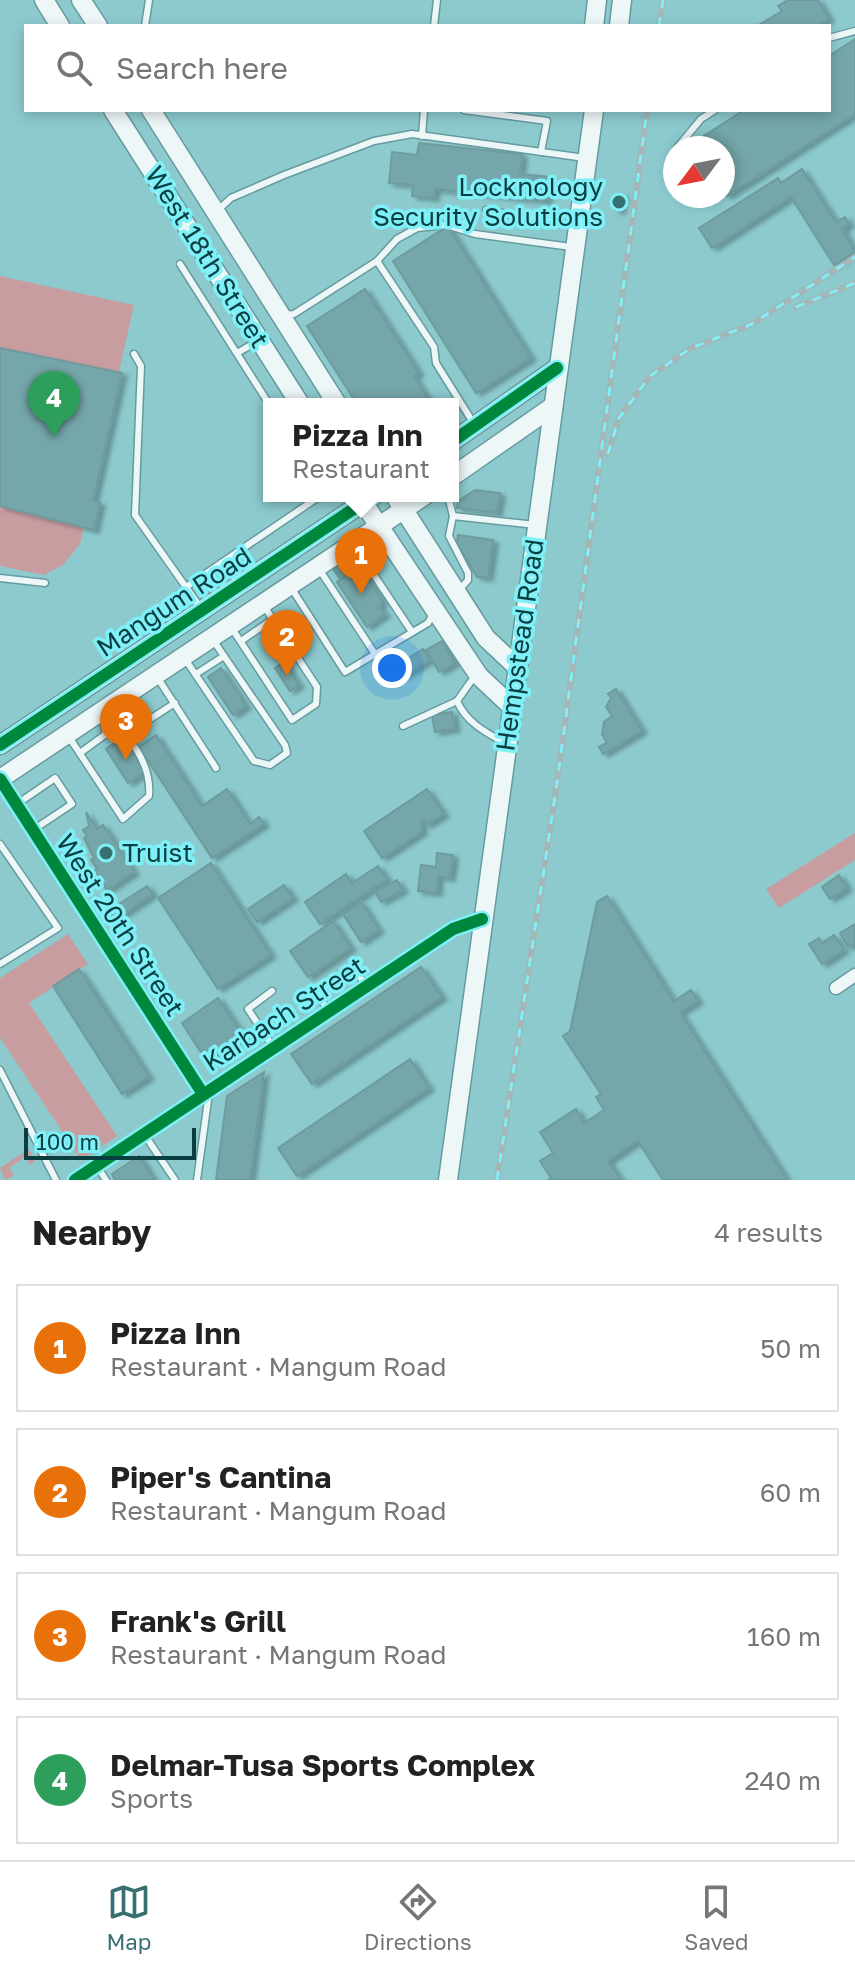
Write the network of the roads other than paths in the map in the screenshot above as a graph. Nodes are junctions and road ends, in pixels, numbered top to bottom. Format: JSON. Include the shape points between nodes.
{"nodes":[{"id":1,"x":44,"y":0,"type":"edge"},
{"id":2,"x":81,"y":0,"type":"edge"},
{"id":3,"x":149,"y":0,"type":"edge"},
{"id":4,"x":437,"y":0,"type":"edge"},
{"id":5,"x":597,"y":0,"type":"edge"},
{"id":6,"x":622,"y":0,"type":"edge"},
{"id":7,"x":59,"y":24,"type":"edge"},
{"id":8,"x":97,"y":24,"type":"edge"},
{"id":9,"x":145,"y":24,"type":"edge"},
{"id":10,"x":434,"y":24,"type":"edge"},
{"id":11,"x":594,"y":24,"type":"edge"},
{"id":12,"x":619,"y":24,"type":"edge"},
{"id":13,"x":855,"y":31,"type":"edge"},
{"id":14,"x":831,"y":37,"type":"edge"},
{"id":15,"x":114,"y":112,"type":"edge"},
{"id":16,"x":152,"y":112,"type":"edge"},
{"id":17,"x":424,"y":112,"type":"edge"},
{"id":18,"x":479,"y":112,"type":"edge"},
{"id":19,"x":548,"y":112,"type":"edge"},
{"id":20,"x":594,"y":112,"type":"edge"},
{"id":21,"x":712,"y":112,"type":"edge"},
{"id":22,"x":547,"y":121,"type":"junction"},
{"id":23,"x":422,"y":136,"type":"junction"},
{"id":24,"x":687,"y":136,"type":"edge"},
{"id":25,"x":541,"y":152,"type":"junction"},
{"id":26,"x":587,"y":159,"type":"junction"},
{"id":27,"x":486,"y":210,"type":"dead end"},
{"id":28,"x":215,"y":212,"type":"junction"},
{"id":29,"x":578,"y":226,"type":"junction"},
{"id":30,"x":189,"y":229,"type":"junction"},
{"id":31,"x":574,"y":248,"type":"junction"},
{"id":32,"x":377,"y":261,"type":"junction"},
{"id":33,"x":180,"y":264,"type":"dead end"},
{"id":34,"x":280,"y":316,"type":"junction"},
{"id":35,"x":257,"y":337,"type":"junction"},
{"id":36,"x":237,"y":353,"type":"junction"},
{"id":37,"x":134,"y":354,"type":"dead end"},
{"id":38,"x":557,"y":368,"type":"junction"},
{"id":39,"x":265,"y":398,"type":"edge"},
{"id":40,"x":296,"y":398,"type":"edge"},
{"id":41,"x":333,"y":398,"type":"edge"},
{"id":42,"x":458,"y":398,"type":"edge"},
{"id":43,"x":459,"y":400,"type":"edge"},
{"id":44,"x":552,"y":407,"type":"junction"},
{"id":45,"x":475,"y":426,"type":"junction"},
{"id":46,"x":459,"y":437,"type":"edge"},
{"id":47,"x":459,"y":472,"type":"edge"},
{"id":48,"x":311,"y":502,"type":"edge"},
{"id":49,"x":359,"y":502,"type":"edge"},
{"id":50,"x":367,"y":502,"type":"edge"},
{"id":51,"x":450,"y":502,"type":"edge"},
{"id":52,"x":400,"y":503,"type":"edge"},
{"id":53,"x":453,"y":516,"type":"junction"},
{"id":54,"x":536,"y":525,"type":"junction"},
{"id":55,"x":378,"y":527,"type":"junction"},
{"id":56,"x":353,"y":544,"type":"junction"},
{"id":57,"x":317,"y":566,"type":"junction"},
{"id":58,"x":2,"y":579,"type":"edge"},
{"id":59,"x":45,"y":583,"type":"dead end"},
{"id":60,"x":288,"y":584,"type":"junction"},
{"id":61,"x":186,"y":587,"type":"junction"},
{"id":62,"x":457,"y":592,"type":"junction"},
{"id":63,"x":262,"y":602,"type":"junction"},
{"id":64,"x":204,"y":609,"type":"junction"},
{"id":65,"x":435,"y":611,"type":"junction"},
{"id":66,"x":273,"y":619,"type":"junction"},
{"id":67,"x":220,"y":630,"type":"junction"},
{"id":68,"x":412,"y":632,"type":"junction"},
{"id":69,"x":241,"y":641,"type":"junction"},
{"id":70,"x":375,"y":654,"type":"junction"},
{"id":71,"x":183,"y":656,"type":"junction"},
{"id":72,"x":224,"y":656,"type":"junction"},
{"id":73,"x":517,"y":667,"type":"junction"},
{"id":74,"x":477,"y":672,"type":"junction"},
{"id":75,"x":156,"y":674,"type":"junction"},
{"id":76,"x":196,"y":674,"type":"junction"},
{"id":77,"x":457,"y":701,"type":"junction"},
{"id":78,"x":175,"y":703,"type":"junction"},
{"id":79,"x":511,"y":706,"type":"junction"},
{"id":80,"x":101,"y":712,"type":"junction"},
{"id":81,"x":144,"y":723,"type":"dead end"},
{"id":82,"x":403,"y":726,"type":"dead end"},
{"id":83,"x":67,"y":734,"type":"junction"},
{"id":84,"x":506,"y":744,"type":"junction"},
{"id":85,"x":0,"y":745,"type":"edge"},
{"id":86,"x":80,"y":753,"type":"junction"},
{"id":87,"x":216,"y":768,"type":"dead end"},
{"id":88,"x":0,"y":779,"type":"edge"},
{"id":89,"x":16,"y":804,"type":"junction"},
{"id":90,"x":33,"y":830,"type":"junction"},
{"id":91,"x":0,"y":844,"type":"edge"},
{"id":92,"x":482,"y":919,"type":"junction"},
{"id":93,"x":0,"y":964,"type":"edge"},
{"id":94,"x":855,"y":975,"type":"edge"},
{"id":95,"x":366,"y":986,"type":"junction"},
{"id":96,"x":836,"y":988,"type":"dead end"},
{"id":97,"x":272,"y":991,"type":"dead end"},
{"id":98,"x":329,"y":1011,"type":"junction"},
{"id":99,"x":273,"y":1047,"type":"junction"},
{"id":100,"x":0,"y":1070,"type":"edge"},
{"id":101,"x":206,"y":1092,"type":"junction"},
{"id":102,"x":144,"y":1134,"type":"junction"},
{"id":103,"x":97,"y":1165,"type":"junction"},
{"id":104,"x":56,"y":1180,"type":"edge"},
{"id":105,"x":75,"y":1180,"type":"edge"},
{"id":106,"x":106,"y":1180,"type":"edge"},
{"id":107,"x":175,"y":1180,"type":"edge"},
{"id":108,"x":197,"y":1180,"type":"edge"},
{"id":109,"x":448,"y":1180,"type":"edge"}],
"edges":[{"from":1,"to":7,"type":"main road"},
{"from":2,"to":8,"type":"main road"},
{"from":3,"to":9,"type":"lane"},
{"from":4,"to":10,"type":"lane"},
{"from":5,"to":11,"type":"main road"},
{"from":6,"to":12,"type":"main road"},
{"from":13,"to":14,"type":"lane"},
{"from":15,"to":30,"type":"main road","name":"West 18th Street"},
{"from":16,"to":28,"type":"main road","name":"West 18th Street"},
{"from":17,"to":23,"type":"lane"},
{"from":18,"to":22,"type":"lane"},
{"from":19,"to":22,"type":"lane"},
{"from":20,"to":26,"type":"main road","name":"Hempstead Road"},
{"from":21,"to":24,"type":"lane"},
{"from":22,"to":25,"type":"lane"},
{"from":23,"to":25,"type":"lane"},
{"from":23,"to":28,"type":"lane","via":[[374,141],[244,192]]},
{"from":25,"to":26,"type":"lane"},
{"from":26,"to":29,"type":"main road","name":"Hempstead Road"},
{"from":27,"to":29,"type":"lane"},
{"from":28,"to":30,"type":"main road"},
{"from":28,"to":34,"type":"main road","name":"West 18th Street"},
{"from":29,"to":31,"type":"main road","name":"Hempstead Road"},
{"from":30,"to":35,"type":"main road","name":"West 18th Street"},
{"from":31,"to":32,"type":"lane","via":[[446,225],[417,228],[397,239]]},
{"from":31,"to":38,"type":"main road","name":"Hempstead Road"},
{"from":32,"to":34,"type":"lane","via":[[294,314]]},
{"from":32,"to":42,"type":"lane","via":[[434,347],[436,363]]},
{"from":33,"to":36,"type":"lane"},
{"from":34,"to":35,"type":"main road"},
{"from":34,"to":41,"type":"main road","name":"West 18th Street"},
{"from":35,"to":36,"type":"lane"},
{"from":35,"to":40,"type":"main road","name":"West 18th Street"},
{"from":36,"to":39,"type":"lane"},
{"from":37,"to":61,"type":"lane","via":[[141,366],[135,515]]},
{"from":38,"to":44,"type":"main road","name":"Hempstead Road"},
{"from":38,"to":45,"type":"main road"},
{"from":43,"to":45,"type":"lane"},
{"from":44,"to":47,"type":"main road"},
{"from":44,"to":54,"type":"main road","name":"Hempstead Road"},
{"from":45,"to":46,"type":"main road"},
{"from":48,"to":61,"type":"lane"},
{"from":49,"to":64,"type":"main road","name":"Mangum Road"},
{"from":50,"to":55,"type":"main road"},
{"from":51,"to":53,"type":"lane"},
{"from":52,"to":55,"type":"main road","name":"Mangum Road"},
{"from":52,"to":62,"type":"main road"},
{"from":53,"to":54,"type":"lane"},
{"from":53,"to":62,"type":"lane","via":[[449,536],[468,573]]},
{"from":54,"to":73,"type":"main road","name":"Hempstead Road"},
{"from":55,"to":56,"type":"main road","name":"Mangum Road"},
{"from":55,"to":65,"type":"main road"},
{"from":56,"to":57,"type":"main road","name":"Mangum Road"},
{"from":56,"to":68,"type":"lane"},
{"from":57,"to":60,"type":"main road","name":"Mangum Road"},
{"from":57,"to":70,"type":"lane"},
{"from":58,"to":59,"type":"lane"},
{"from":60,"to":63,"type":"main road","name":"Mangum Road"},
{"from":60,"to":70,"type":"lane","via":[[345,672]]},
{"from":61,"to":64,"type":"lane"},
{"from":62,"to":65,"type":"main road"},
{"from":62,"to":73,"type":"main road","via":[[486,638]]},
{"from":63,"to":66,"type":"lane"},
{"from":63,"to":67,"type":"main road","name":"Mangum Road"},
{"from":64,"to":67,"type":"main road"},
{"from":64,"to":85,"type":"main road","name":"Mangum Road"},
{"from":65,"to":68,"type":"lane","via":[[428,623]]},
{"from":65,"to":74,"type":"main road"},
{"from":66,"to":69,"type":"lane"},
{"from":66,"to":69,"type":"lane","via":[[317,687],[316,704],[292,720]]},
{"from":67,"to":69,"type":"lane"},
{"from":67,"to":71,"type":"main road","name":"Mangum Road"},
{"from":67,"to":72,"type":"lane"},
{"from":68,"to":70,"type":"lane"},
{"from":71,"to":75,"type":"main road","name":"Mangum Road"},
{"from":71,"to":76,"type":"lane"},
{"from":72,"to":76,"type":"lane"},
{"from":72,"to":76,"type":"lane","via":[[285,745],[287,753],[270,765],[254,761]]},
{"from":73,"to":79,"type":"main road","name":"Hempstead Road"},
{"from":74,"to":77,"type":"lane"},
{"from":74,"to":79,"type":"main road"},
{"from":75,"to":78,"type":"lane"},
{"from":75,"to":80,"type":"main road","name":"Mangum Road"},
{"from":77,"to":82,"type":"lane"},
{"from":77,"to":84,"type":"lane","via":[[478,728]]},
{"from":78,"to":81,"type":"lane"},
{"from":78,"to":87,"type":"lane"},
{"from":79,"to":84,"type":"main road","name":"Hempstead Road"},
{"from":80,"to":83,"type":"main road","name":"Mangum Road"},
{"from":80,"to":86,"type":"lane","via":[[106,734]]},
{"from":80,"to":86,"type":"lane","via":[[119,727],[149,770],[149,796],[123,819]]},
{"from":83,"to":86,"type":"lane"},
{"from":83,"to":88,"type":"main road","name":"Mangum Road"},
{"from":84,"to":92,"type":"main road","name":"Hempstead Road"},
{"from":88,"to":89,"type":"street","name":"West 20th Street"},
{"from":89,"to":90,"type":"street","name":"West 20th Street"},
{"from":89,"to":90,"type":"lane","via":[[55,778],[72,804]]},
{"from":90,"to":101,"type":"street","name":"West 20th Street"},
{"from":91,"to":93,"type":"lane","via":[[58,928]]},
{"from":92,"to":95,"type":"street","name":"Karbach Street","via":[[453,929]]},
{"from":92,"to":109,"type":"main road","name":"Hempstead Road"},
{"from":94,"to":96,"type":"street"},
{"from":95,"to":98,"type":"street","name":"Karbach Street"},
{"from":95,"to":98,"type":"lane","via":[[353,968],[316,993]]},
{"from":97,"to":99,"type":"lane","via":[[248,1009]]},
{"from":98,"to":99,"type":"street","name":"Karbach Street"},
{"from":99,"to":101,"type":"street","name":"Karbach Street"},
{"from":100,"to":104,"type":"lane"},
{"from":101,"to":102,"type":"street","name":"Karbach Street"},
{"from":101,"to":108,"type":"lane"},
{"from":102,"to":103,"type":"street","name":"Karbach Street"},
{"from":102,"to":107,"type":"lane"},
{"from":103,"to":105,"type":"street","name":"Karbach Street"},
{"from":103,"to":106,"type":"lane"}]}
